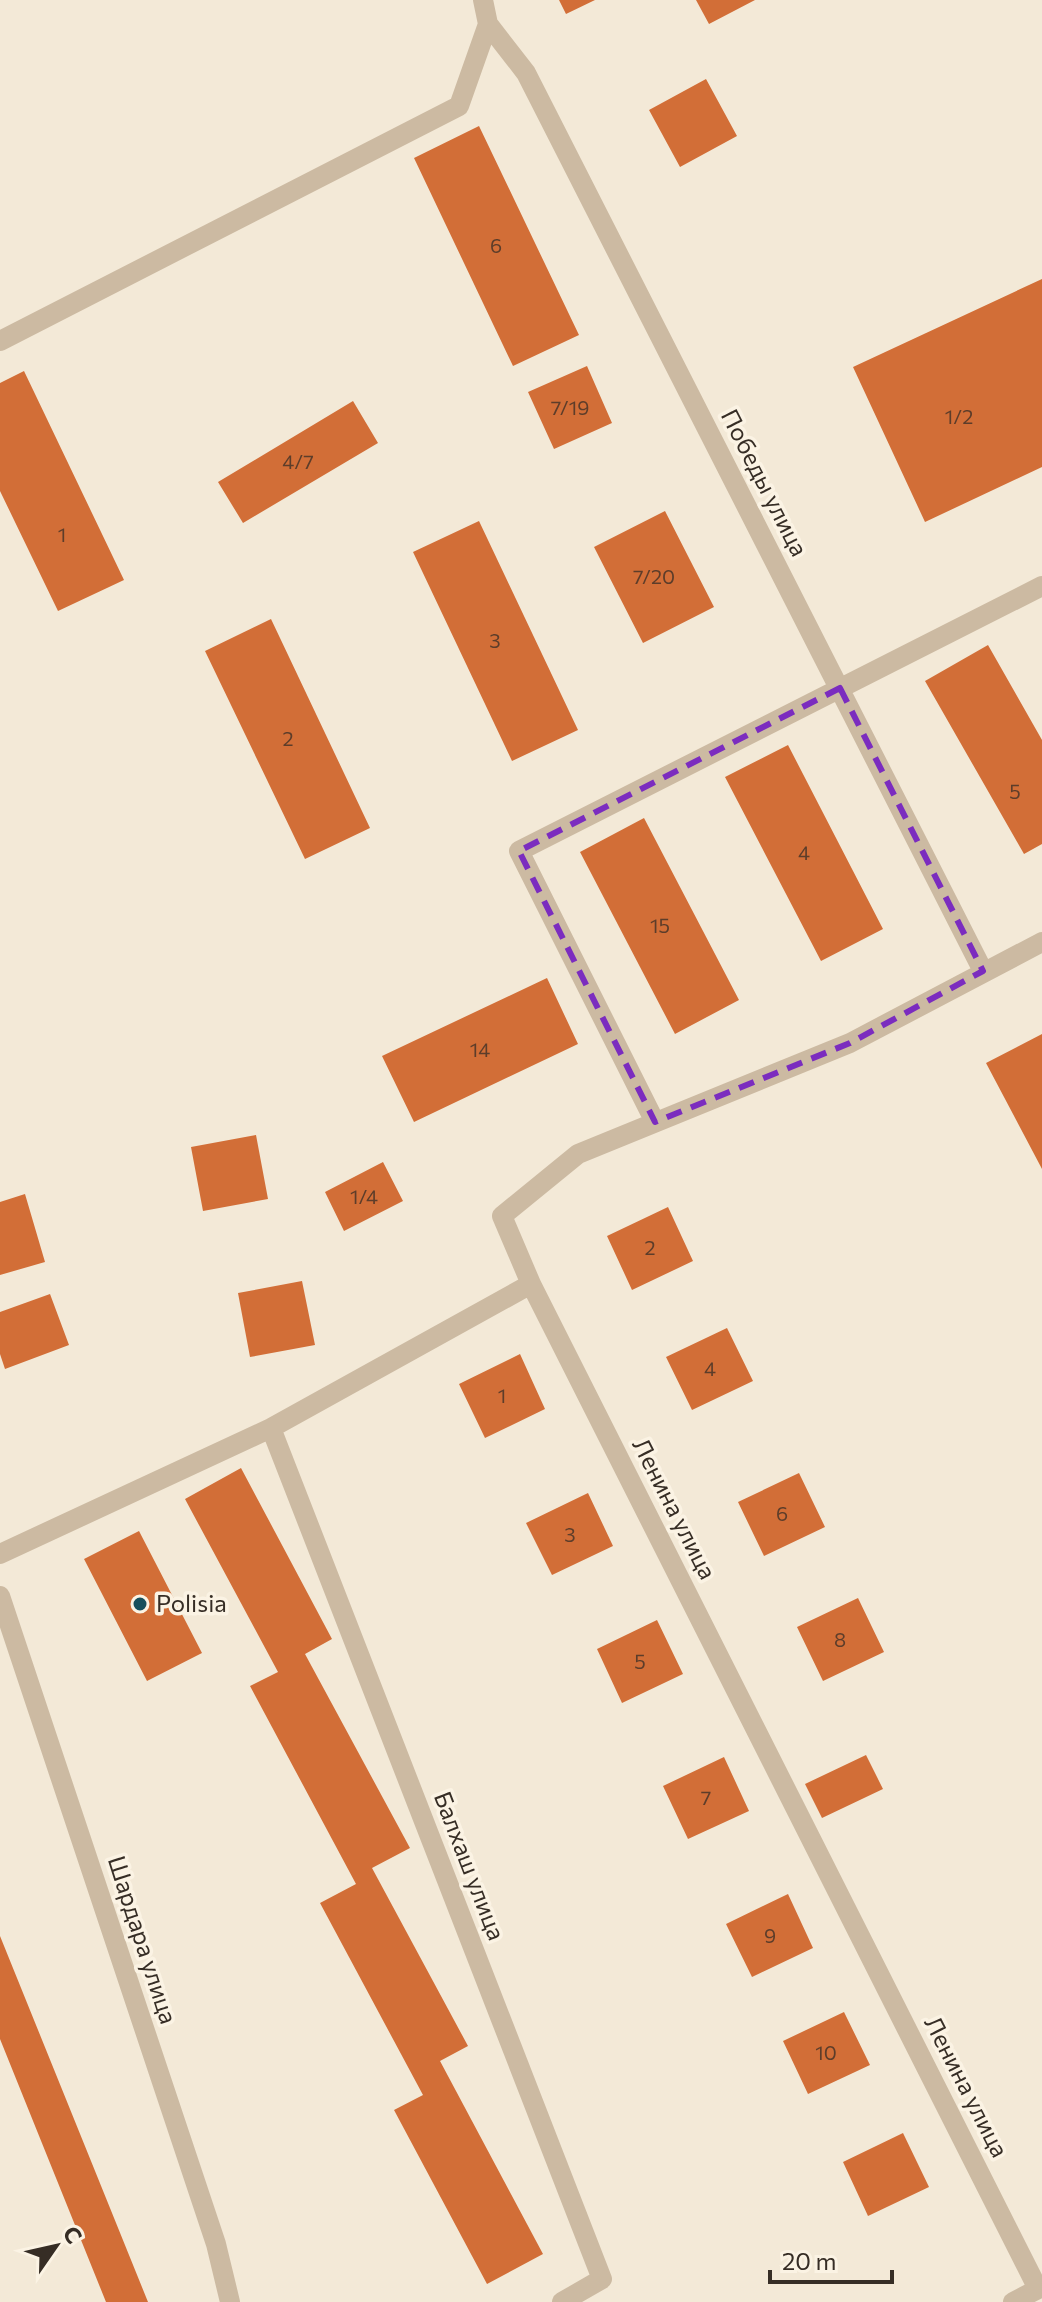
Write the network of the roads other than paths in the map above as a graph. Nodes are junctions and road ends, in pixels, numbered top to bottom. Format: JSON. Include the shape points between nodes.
{"nodes":[{"id":1,"x":483,"y":0,"type":"edge"},
{"id":2,"x":488,"y":24,"type":"junction"},
{"id":3,"x":0,"y":341,"type":"edge"},
{"id":4,"x":1042,"y":586,"type":"edge"},
{"id":5,"x":840,"y":688,"type":"junction"},
{"id":6,"x":1042,"y":942,"type":"edge"},
{"id":7,"x":983,"y":971,"type":"junction"},
{"id":8,"x":655,"y":1122,"type":"junction"},
{"id":9,"x":531,"y":1284,"type":"junction"},
{"id":10,"x":271,"y":1428,"type":"junction"},
{"id":11,"x":0,"y":1554,"type":"edge"},
{"id":12,"x":0,"y":1596,"type":"edge"},
{"id":13,"x":230,"y":2302,"type":"edge"},
{"id":14,"x":562,"y":2302,"type":"edge"},
{"id":15,"x":1013,"y":2302,"type":"edge"}],
"edges":[{"from":1,"to":2,"type":"street"},
{"from":2,"to":3,"type":"street","via":[[459,106]]},
{"from":2,"to":5,"type":"street","name":"Победы улица","via":[[526,73]]},
{"from":4,"to":5,"type":"street"},
{"from":5,"to":7,"type":"street","name":"Победы улица"},
{"from":5,"to":8,"type":"street","via":[[519,851]]},
{"from":6,"to":7,"type":"street"},
{"from":7,"to":8,"type":"street","via":[[850,1043]]},
{"from":8,"to":9,"type":"street","name":"Ленина улица","via":[[578,1154],[502,1216]]},
{"from":9,"to":10,"type":"street"},
{"from":9,"to":15,"type":"street","name":"Ленина улица","via":[[1038,2289]]},
{"from":10,"to":11,"type":"street"},
{"from":10,"to":14,"type":"street","name":"Балхаш улица","via":[[602,2279]]},
{"from":12,"to":13,"type":"street","name":"Шардара улица","via":[[216,2244]]}]}
